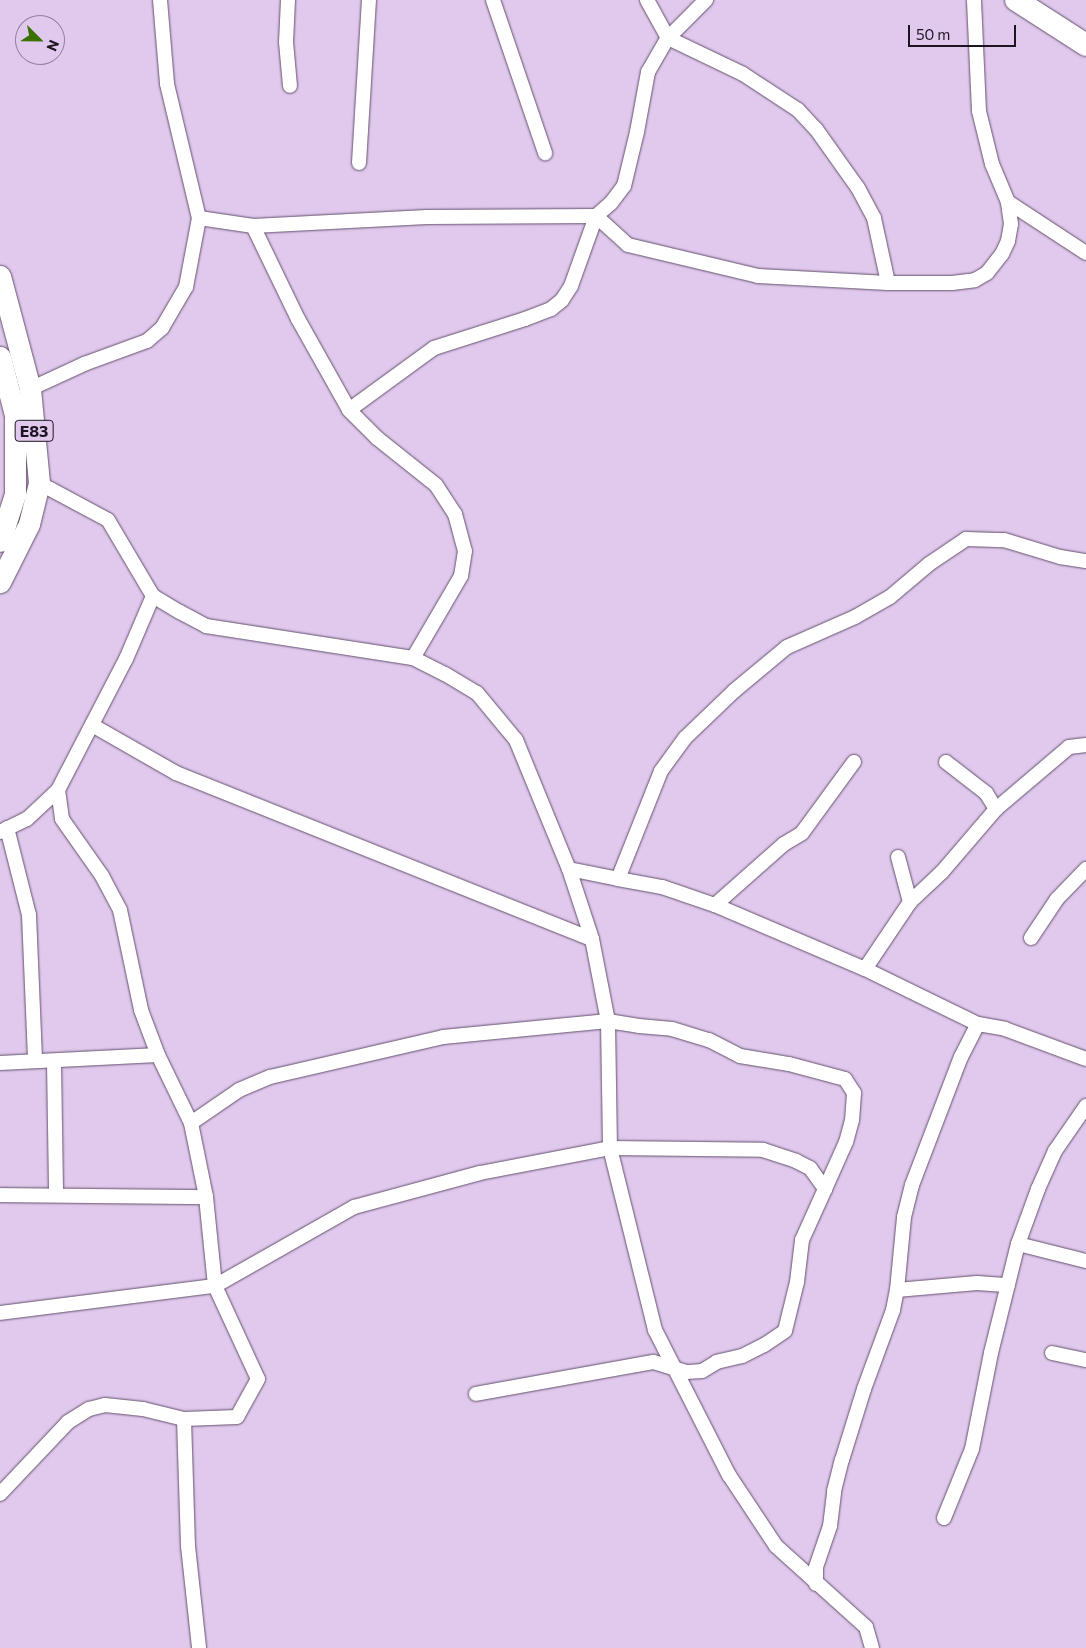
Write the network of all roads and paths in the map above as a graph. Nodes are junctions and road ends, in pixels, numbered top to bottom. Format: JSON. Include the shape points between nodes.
{"nodes":[{"id":1,"x":160,"y":0,"type":"edge"},
{"id":2,"x":288,"y":0,"type":"edge"},
{"id":3,"x":369,"y":0,"type":"edge"},
{"id":4,"x":493,"y":0,"type":"edge"},
{"id":5,"x":647,"y":0,"type":"edge"},
{"id":6,"x":706,"y":0,"type":"edge"},
{"id":7,"x":974,"y":0,"type":"edge"},
{"id":8,"x":1016,"y":0,"type":"edge"},
{"id":9,"x":668,"y":38,"type":"junction"},
{"id":10,"x":1086,"y":45,"type":"edge"},
{"id":11,"x":290,"y":86,"type":"dead end"},
{"id":12,"x":545,"y":152,"type":"dead end"},
{"id":13,"x":359,"y":163,"type":"dead end"},
{"id":14,"x":1008,"y":202,"type":"junction"},
{"id":15,"x":596,"y":216,"type":"junction"},
{"id":16,"x":199,"y":218,"type":"junction"},
{"id":17,"x":253,"y":226,"type":"junction"},
{"id":18,"x":1086,"y":253,"type":"edge"},
{"id":19,"x":0,"y":276,"type":"edge"},
{"id":20,"x":888,"y":283,"type":"junction"},
{"id":21,"x":0,"y":357,"type":"edge"},
{"id":22,"x":30,"y":389,"type":"junction"},
{"id":23,"x":349,"y":410,"type":"junction"},
{"id":24,"x":39,"y":483,"type":"junction"},
{"id":25,"x":0,"y":541,"type":"edge"},
{"id":26,"x":1086,"y":561,"type":"edge"},
{"id":27,"x":0,"y":582,"type":"edge"},
{"id":28,"x":153,"y":596,"type":"junction"},
{"id":29,"x":413,"y":658,"type":"junction"},
{"id":30,"x":92,"y":725,"type":"junction"},
{"id":31,"x":1086,"y":744,"type":"edge"},
{"id":32,"x":854,"y":762,"type":"dead end"},
{"id":33,"x":946,"y":762,"type":"dead end"},
{"id":34,"x":58,"y":790,"type":"junction"},
{"id":35,"x":996,"y":810,"type":"junction"},
{"id":36,"x":3,"y":830,"type":"edge"},
{"id":37,"x":898,"y":857,"type":"dead end"},
{"id":38,"x":1086,"y":869,"type":"edge"},
{"id":39,"x":569,"y":870,"type":"junction"},
{"id":40,"x":618,"y":879,"type":"junction"},
{"id":41,"x":910,"y":902,"type":"junction"},
{"id":42,"x":715,"y":905,"type":"junction"},
{"id":43,"x":1031,"y":938,"type":"dead end"},
{"id":44,"x":592,"y":939,"type":"junction"},
{"id":45,"x":865,"y":969,"type":"junction"},
{"id":46,"x":608,"y":1021,"type":"junction"},
{"id":47,"x":978,"y":1024,"type":"junction"},
{"id":48,"x":158,"y":1055,"type":"junction"},
{"id":49,"x":1086,"y":1059,"type":"edge"},
{"id":50,"x":36,"y":1061,"type":"junction"},
{"id":51,"x":54,"y":1062,"type":"junction"},
{"id":52,"x":0,"y":1063,"type":"edge"},
{"id":53,"x":1086,"y":1106,"type":"edge"},
{"id":54,"x":190,"y":1122,"type":"junction"},
{"id":55,"x":610,"y":1148,"type":"junction"},
{"id":56,"x":825,"y":1189,"type":"junction"},
{"id":57,"x":56,"y":1194,"type":"junction"},
{"id":58,"x":0,"y":1195,"type":"edge"},
{"id":59,"x":206,"y":1197,"type":"junction"},
{"id":60,"x":1018,"y":1244,"type":"junction"},
{"id":61,"x":1086,"y":1262,"type":"edge"},
{"id":62,"x":215,"y":1286,"type":"junction"},
{"id":63,"x":1008,"y":1286,"type":"junction"},
{"id":64,"x":897,"y":1290,"type":"junction"},
{"id":65,"x":0,"y":1313,"type":"edge"},
{"id":66,"x":1052,"y":1353,"type":"dead end"},
{"id":67,"x":1086,"y":1360,"type":"edge"},
{"id":68,"x":672,"y":1366,"type":"junction"},
{"id":69,"x":476,"y":1394,"type":"dead end"},
{"id":70,"x":184,"y":1419,"type":"junction"},
{"id":71,"x":0,"y":1494,"type":"edge"},
{"id":72,"x":944,"y":1518,"type":"dead end"},
{"id":73,"x":816,"y":1584,"type":"junction"},
{"id":74,"x":199,"y":1648,"type":"edge"},
{"id":75,"x":872,"y":1648,"type":"edge"}],
"edges":[{"from":1,"to":16,"type":"street","via":[[168,84]]},
{"from":2,"to":11,"type":"street","via":[[286,42]]},
{"from":3,"to":13,"type":"street"},
{"from":4,"to":12,"type":"street"},
{"from":5,"to":9,"type":"street"},
{"from":6,"to":9,"type":"street"},
{"from":7,"to":14,"type":"street","via":[[978,111],[992,164]]},
{"from":8,"to":10,"type":"highway"},
{"from":9,"to":15,"type":"street","via":[[648,72],[624,186]]},
{"from":9,"to":20,"type":"street","via":[[743,74],[798,110],[816,129],[858,188],[874,218]]},
{"from":14,"to":18,"type":"street"},
{"from":14,"to":20,"type":"street","via":[[1011,224],[1008,241],[987,273],[975,280],[952,283]]},
{"from":15,"to":17,"type":"street","via":[[427,216]]},
{"from":15,"to":20,"type":"street","via":[[628,245],[681,259],[758,276]]},
{"from":15,"to":23,"type":"street","via":[[571,286],[551,309],[434,348]]},
{"from":16,"to":17,"type":"street"},
{"from":16,"to":22,"type":"street","via":[[186,287],[162,328],[147,342],[84,364]]},
{"from":17,"to":23,"type":"street","via":[[298,319]]},
{"from":19,"to":22,"type":"main road","number":"E83"},
{"from":21,"to":25,"type":"main road","number":"E83","via":[[14,415],[15,494]]},
{"from":22,"to":24,"type":"main road","number":"E83"},
{"from":23,"to":29,"type":"street","via":[[377,438],[436,485],[455,514],[465,552],[461,576]]},
{"from":24,"to":27,"type":"main road","number":"E83","via":[[29,524]]},
{"from":24,"to":28,"type":"street","via":[[108,520]]},
{"from":26,"to":40,"type":"street","via":[[1060,557],[1004,540],[966,539],[929,564],[890,597],[855,617],[786,647],[685,738],[661,771]]},
{"from":28,"to":29,"type":"street","via":[[206,626]]},
{"from":28,"to":30,"type":"street","via":[[126,659]]},
{"from":29,"to":39,"type":"street","via":[[477,693],[516,740]]},
{"from":30,"to":34,"type":"street"},
{"from":30,"to":44,"type":"street","via":[[176,773]]},
{"from":31,"to":35,"type":"street","via":[[1070,747]]},
{"from":32,"to":42,"type":"street","via":[[802,833],[784,844]]},
{"from":33,"to":35,"type":"street","via":[[986,792]]},
{"from":34,"to":36,"type":"street","via":[[27,819]]},
{"from":34,"to":48,"type":"street","via":[[62,819],[102,876],[120,910],[141,1010]]},
{"from":35,"to":41,"type":"street","via":[[942,872]]},
{"from":36,"to":50,"type":"street","via":[[29,915]]},
{"from":37,"to":41,"type":"street"},
{"from":38,"to":43,"type":"street","via":[[1057,898]]},
{"from":39,"to":40,"type":"street"},
{"from":39,"to":44,"type":"street"},
{"from":40,"to":42,"type":"street","via":[[662,887]]},
{"from":41,"to":45,"type":"street"},
{"from":42,"to":45,"type":"street"},
{"from":44,"to":46,"type":"street"},
{"from":45,"to":47,"type":"street"},
{"from":46,"to":54,"type":"street","via":[[443,1037],[270,1077],[239,1090]]},
{"from":46,"to":55,"type":"street"},
{"from":46,"to":56,"type":"street","via":[[672,1028],[709,1040],[740,1056],[789,1064],[845,1079],[854,1093],[852,1120]]},
{"from":47,"to":49,"type":"street","via":[[1005,1029]]},
{"from":47,"to":64,"type":"street","via":[[964,1051],[912,1185],[904,1217]]},
{"from":48,"to":51,"type":"street"},
{"from":48,"to":54,"type":"street"},
{"from":50,"to":51,"type":"street"},
{"from":50,"to":52,"type":"street"},
{"from":51,"to":57,"type":"street"},
{"from":53,"to":60,"type":"street","via":[[1055,1151]]},
{"from":54,"to":59,"type":"street"},
{"from":55,"to":56,"type":"street","via":[[763,1150],[810,1168]]},
{"from":55,"to":62,"type":"street","via":[[480,1173],[354,1207]]},
{"from":55,"to":68,"type":"street","via":[[655,1330]]},
{"from":56,"to":68,"type":"street","via":[[802,1240],[797,1282],[785,1330],[757,1349],[717,1362],[702,1371],[686,1372]]},
{"from":57,"to":58,"type":"street"},
{"from":57,"to":59,"type":"street"},
{"from":59,"to":62,"type":"street"},
{"from":60,"to":61,"type":"street"},
{"from":60,"to":63,"type":"street"},
{"from":62,"to":65,"type":"street"},
{"from":62,"to":70,"type":"street","via":[[258,1379],[237,1417]]},
{"from":63,"to":64,"type":"street","via":[[976,1283]]},
{"from":63,"to":72,"type":"street","via":[[972,1449]]},
{"from":64,"to":73,"type":"street","via":[[842,1460],[830,1511],[830,1526],[816,1568]]},
{"from":66,"to":67,"type":"street"},
{"from":68,"to":69,"type":"street","via":[[653,1362]]},
{"from":68,"to":73,"type":"street","via":[[729,1475],[755,1515],[776,1546]]},
{"from":70,"to":71,"type":"street","via":[[143,1409],[105,1405],[89,1409],[68,1422]]},
{"from":70,"to":74,"type":"street","via":[[188,1546]]},
{"from":73,"to":75,"type":"street","via":[[866,1628]]}]}
